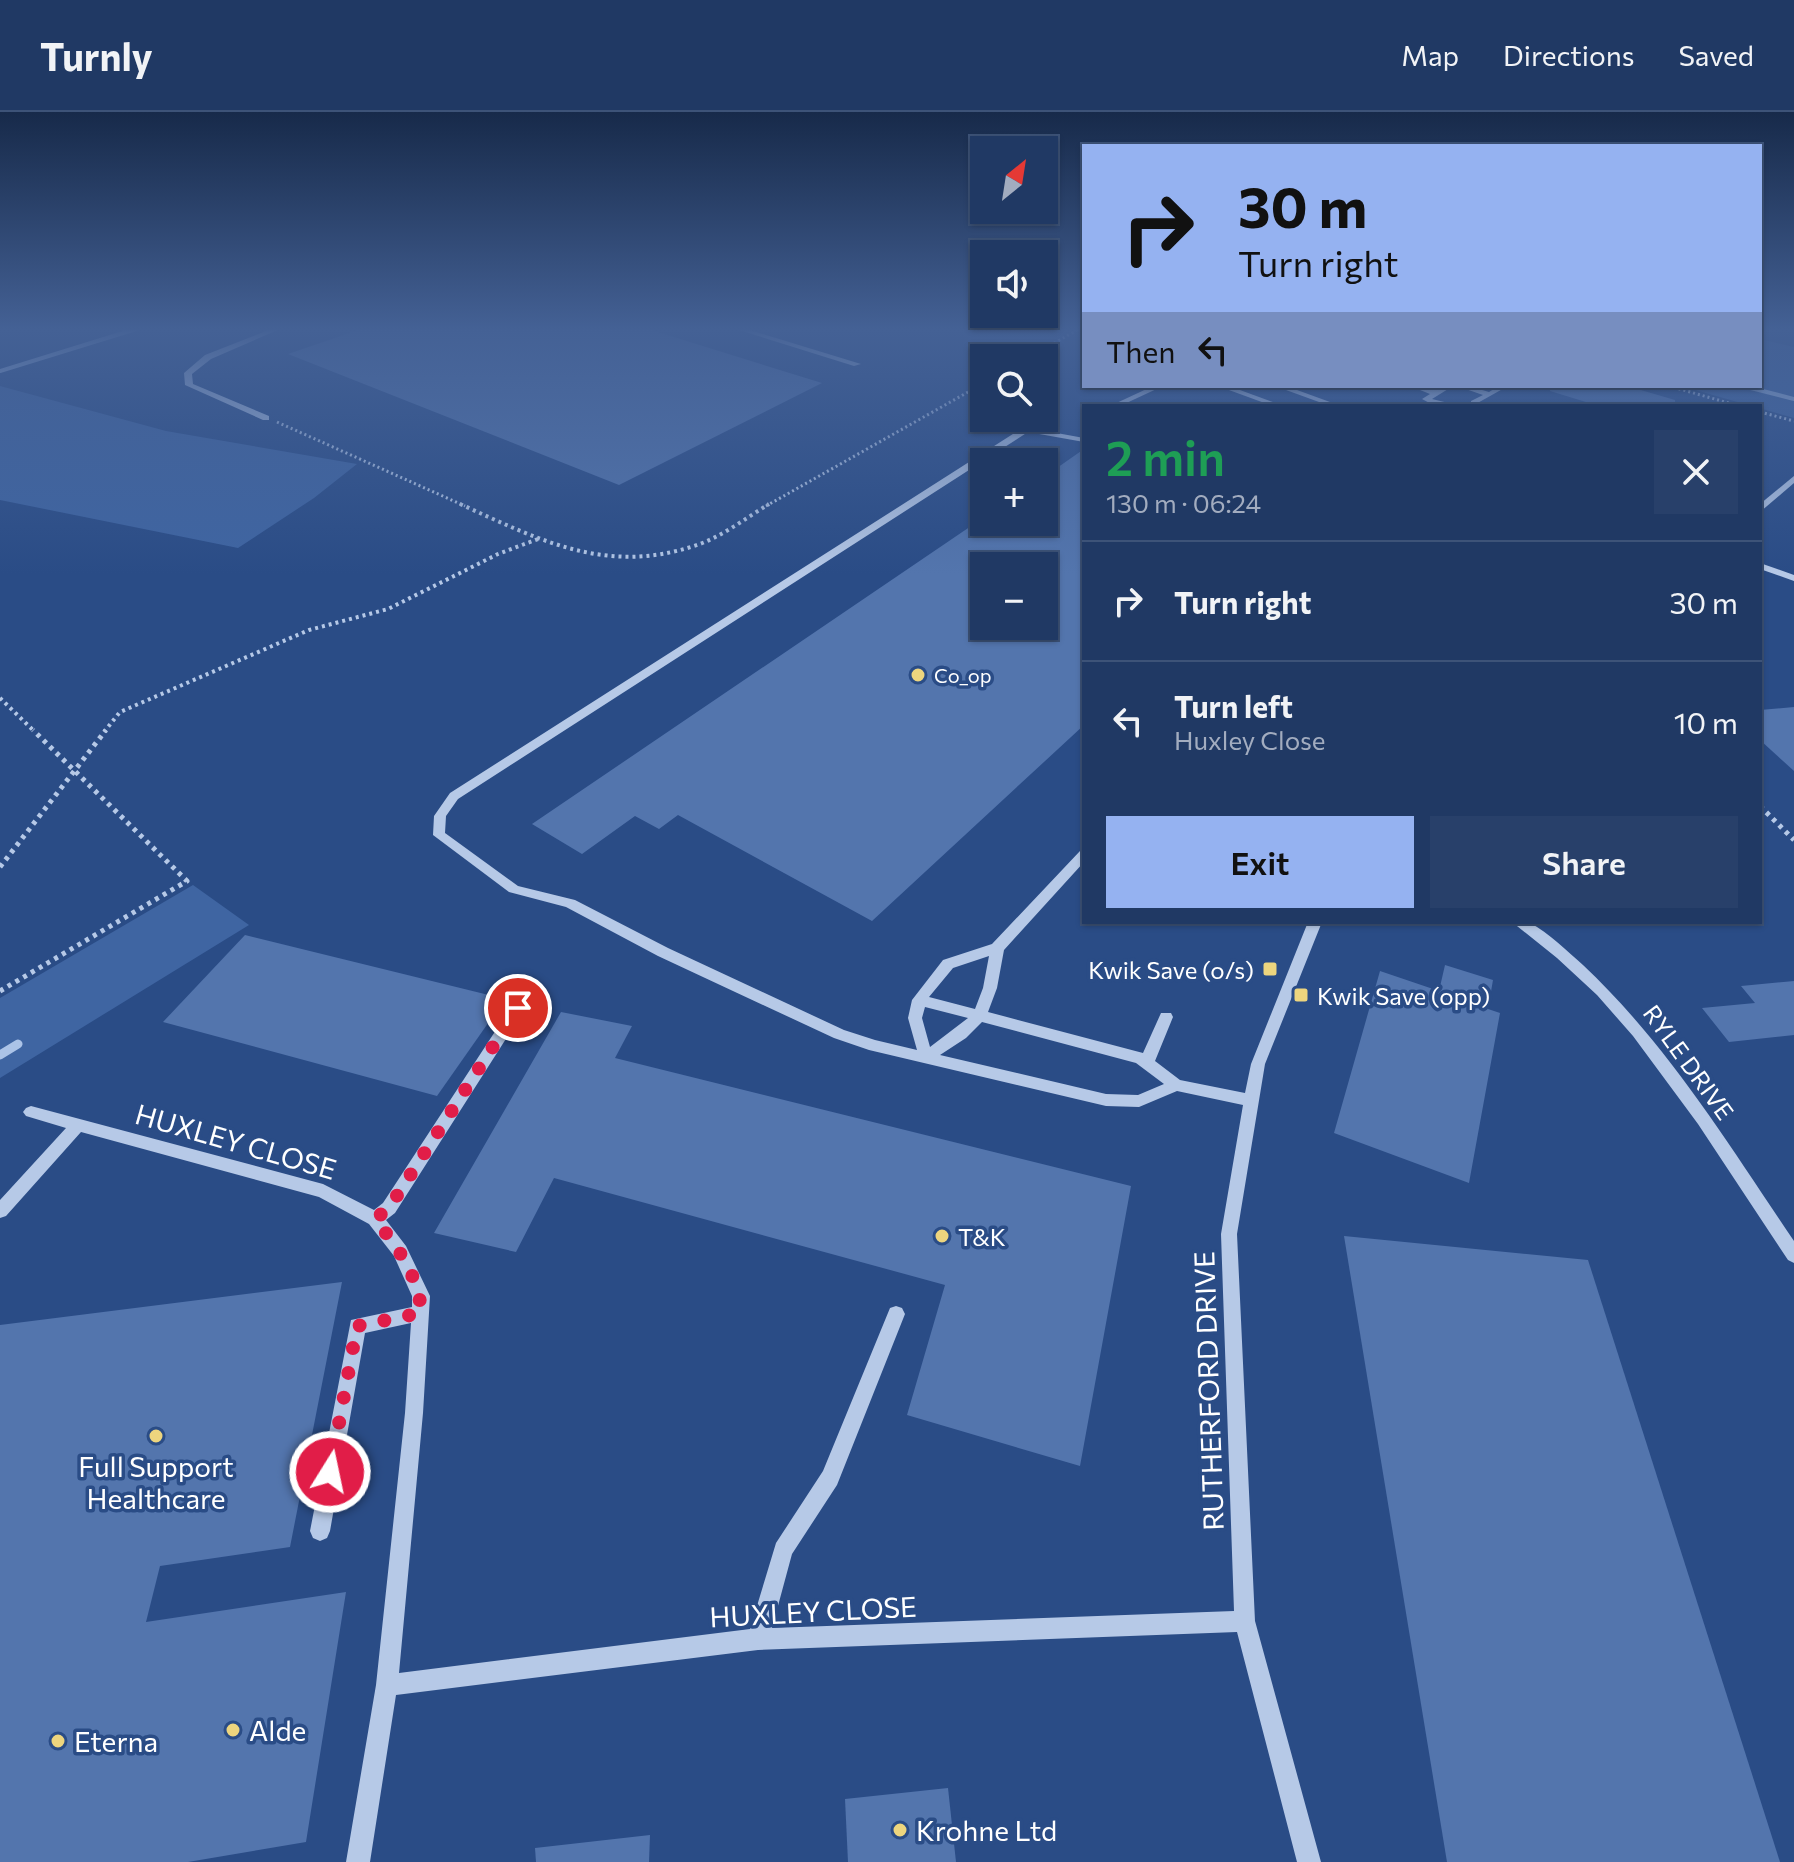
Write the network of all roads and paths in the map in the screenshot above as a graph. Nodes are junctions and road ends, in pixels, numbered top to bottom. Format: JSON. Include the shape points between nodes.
{"nodes":[{"id":1,"x":249,"y":411,"type":"edge"},
{"id":2,"x":935,"y":411,"type":"edge"},
{"id":3,"x":1762,"y":413,"type":"edge"},
{"id":4,"x":266,"y":418,"type":"joint"},
{"id":5,"x":1794,"y":421,"type":"edge"},
{"id":6,"x":1082,"y":439,"type":"edge"},
{"id":7,"x":1794,"y":479,"type":"edge"},
{"id":8,"x":1762,"y":506,"type":"edge"},
{"id":9,"x":538,"y":539,"type":"junction"},
{"id":10,"x":1762,"y":567,"type":"edge"},
{"id":11,"x":1794,"y":578,"type":"edge"},
{"id":12,"x":0,"y":698,"type":"edge"},
{"id":13,"x":74,"y":771,"type":"junction"},
{"id":14,"x":1762,"y":808,"type":"edge"},
{"id":15,"x":1794,"y":840,"type":"edge"},
{"id":16,"x":1082,"y":856,"type":"edge"},
{"id":17,"x":0,"y":867,"type":"edge"},
{"id":18,"x":1314,"y":924,"type":"edge"},
{"id":19,"x":1522,"y":924,"type":"edge"},
{"id":20,"x":997,"y":948,"type":"junction"},
{"id":21,"x":0,"y":991,"type":"edge"},
{"id":22,"x":919,"y":1000,"type":"junction"},
{"id":23,"x":518,"y":1008,"type":"dead end"},
{"id":24,"x":980,"y":1016,"type":"junction"},
{"id":25,"x":1166,"y":1017,"type":"dead end"},
{"id":26,"x":926,"y":1057,"type":"junction"},
{"id":27,"x":1147,"y":1062,"type":"junction"},
{"id":28,"x":1176,"y":1085,"type":"junction"},
{"id":29,"x":1252,"y":1101,"type":"junction"},
{"id":30,"x":31,"y":1112,"type":"dead end"},
{"id":31,"x":77,"y":1126,"type":"junction"},
{"id":32,"x":0,"y":1211,"type":"edge"},
{"id":33,"x":375,"y":1219,"type":"junction"},
{"id":34,"x":1794,"y":1255,"type":"edge"},
{"id":35,"x":421,"y":1313,"type":"junction"},
{"id":36,"x":896,"y":1314,"type":"dead end"},
{"id":37,"x":320,"y":1531,"type":"dead end"},
{"id":38,"x":1245,"y":1621,"type":"junction"},
{"id":39,"x":758,"y":1639,"type":"junction"},
{"id":40,"x":387,"y":1685,"type":"junction"},
{"id":41,"x":358,"y":1862,"type":"edge"},
{"id":42,"x":1309,"y":1862,"type":"edge"}],
"edges":[{"from":1,"to":4,"type":"street"},
{"from":2,"to":9,"type":"path","via":[[696,546],[610,558]]},
{"from":3,"to":5,"type":"path"},
{"from":4,"to":9,"type":"path"},
{"from":6,"to":26,"type":"street","via":[[1027,429],[454,796],[440,816],[439,835],[514,889],[570,903],[839,1034]]},
{"from":7,"to":8,"type":"street"},
{"from":9,"to":13,"type":"path","via":[[388,609],[309,630],[145,699],[120,712]]},
{"from":10,"to":11,"type":"street"},
{"from":12,"to":13,"type":"path"},
{"from":13,"to":17,"type":"path"},
{"from":13,"to":21,"type":"path","via":[[187,881]]},
{"from":14,"to":15,"type":"path"},
{"from":16,"to":20,"type":"street"},
{"from":18,"to":29,"type":"street","name":"RUTHERFORD DRIVE","via":[[1258,1064]]},
{"from":19,"to":34,"type":"street","name":"RYLE DRIVE","via":[[1552,944],[1630,1019]]},
{"from":20,"to":22,"type":"street","via":[[948,964]]},
{"from":20,"to":24,"type":"street","via":[[990,1001]]},
{"from":22,"to":24,"type":"street"},
{"from":22,"to":26,"type":"street","via":[[915,1018]]},
{"from":23,"to":33,"type":"street","via":[[389,1208]]},
{"from":24,"to":26,"type":"street"},
{"from":24,"to":27,"type":"street"},
{"from":25,"to":27,"type":"street"},
{"from":26,"to":28,"type":"street","via":[[1106,1100],[1139,1101]]},
{"from":27,"to":28,"type":"street"},
{"from":28,"to":29,"type":"street"},
{"from":29,"to":38,"type":"street","name":"RUTHERFORD DRIVE","via":[[1229,1234]]},
{"from":30,"to":31,"type":"street","name":"HUXLEY CLOSE"},
{"from":31,"to":32,"type":"street"},
{"from":31,"to":33,"type":"street","name":"HUXLEY CLOSE","via":[[323,1191]]},
{"from":33,"to":35,"type":"street","name":"HUXLEY CLOSE","via":[[400,1251],[421,1296]]},
{"from":35,"to":37,"type":"street","via":[[357,1326]]},
{"from":35,"to":40,"type":"street","name":"HUXLEY CLOSE"},
{"from":36,"to":39,"type":"street","via":[[830,1478],[783,1550]]},
{"from":38,"to":39,"type":"street","name":"HUXLEY CLOSE"},
{"from":38,"to":42,"type":"street","name":"RUTHERFORD DRIVE"},
{"from":39,"to":40,"type":"street","name":"HUXLEY CLOSE"},
{"from":40,"to":41,"type":"street","name":"HUXLEY CLOSE"}]}
